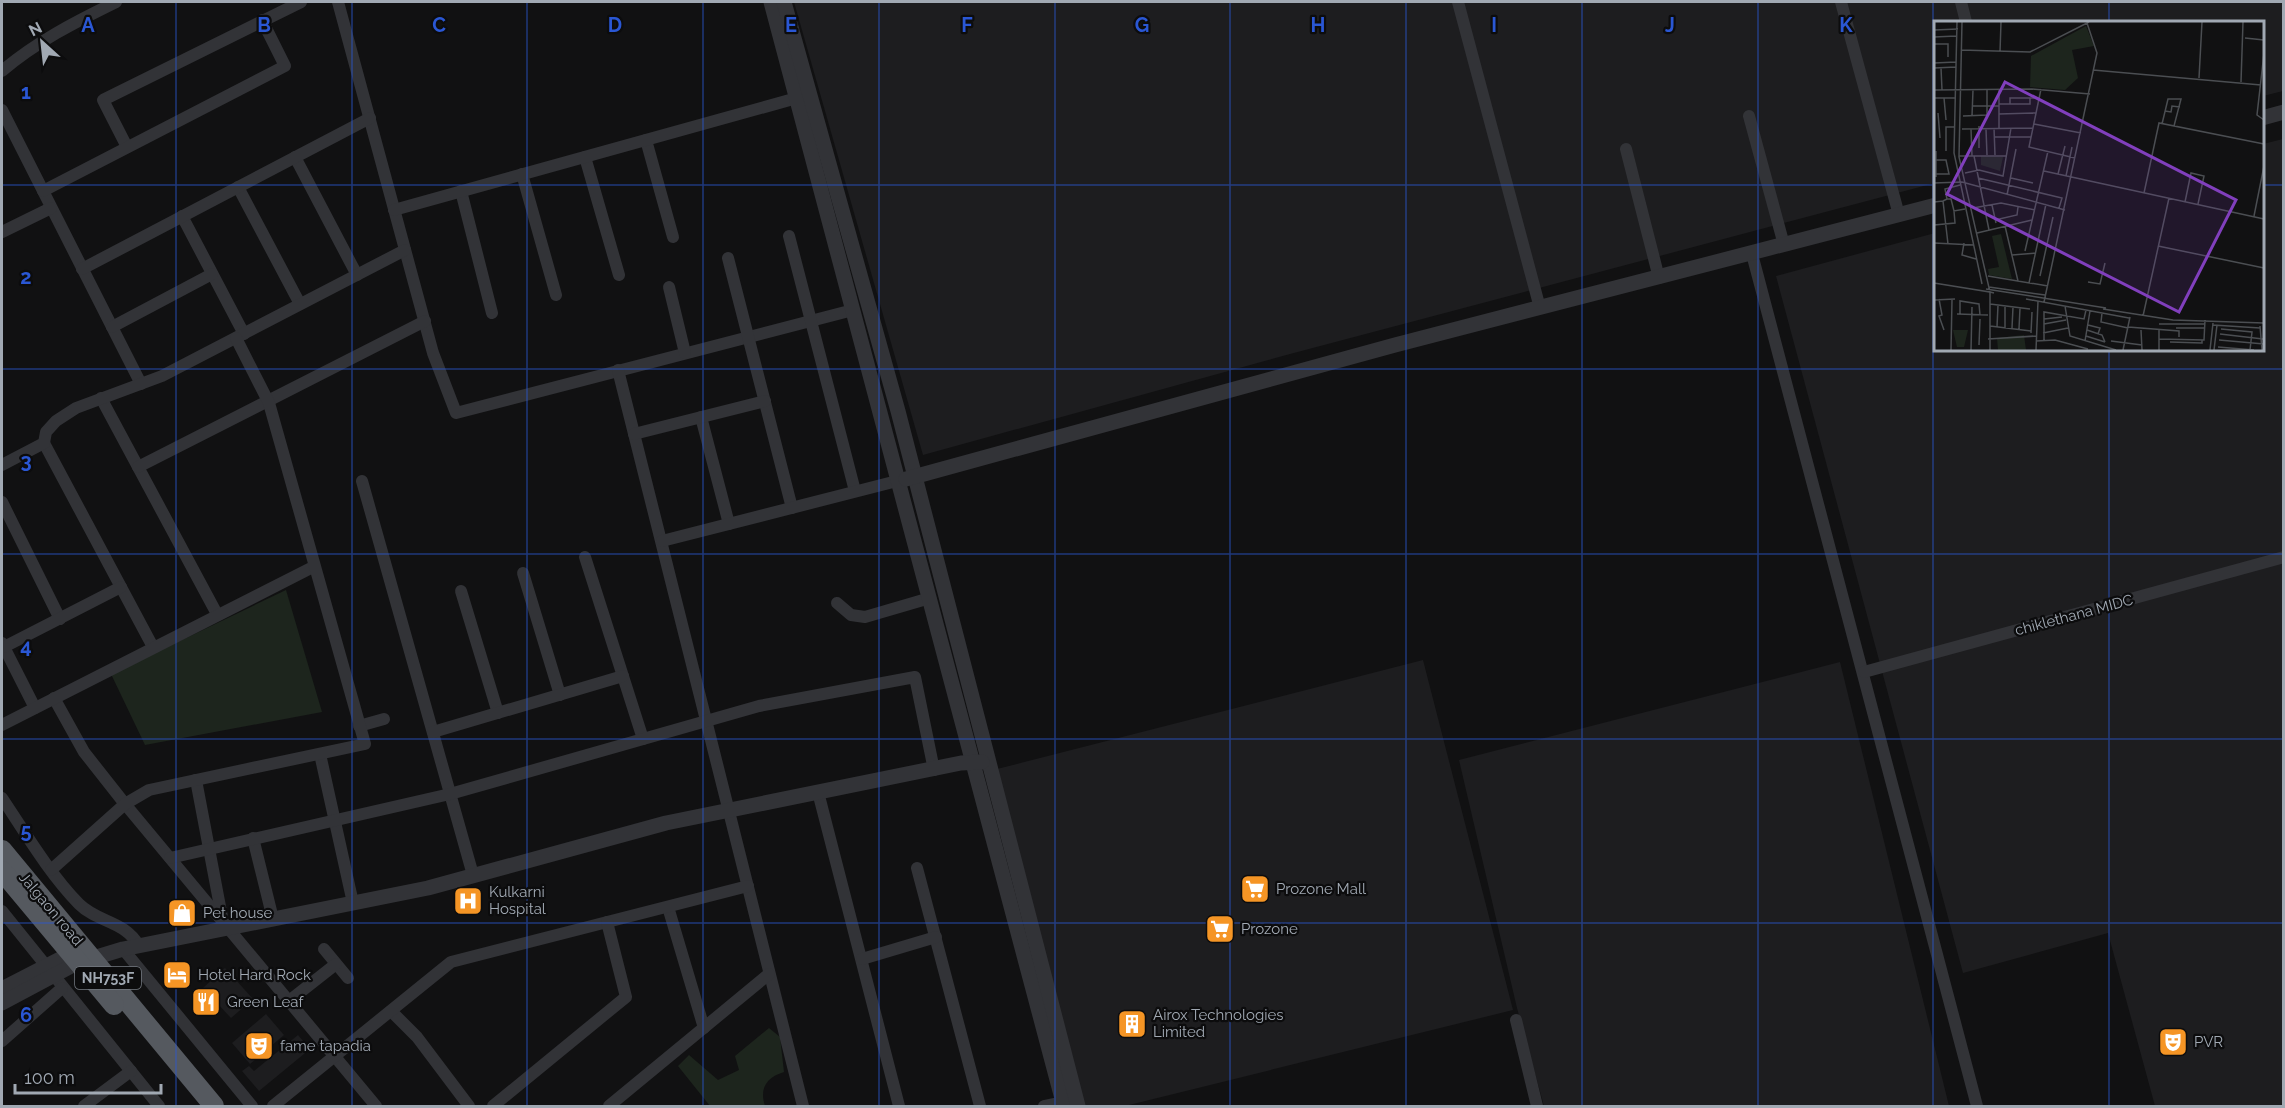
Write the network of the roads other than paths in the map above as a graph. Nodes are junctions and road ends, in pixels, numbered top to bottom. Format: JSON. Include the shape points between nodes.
{"nodes":[{"id":1,"x":116,"y":2,"type":"edge"},
{"id":2,"x":301,"y":2,"type":"edge"},
{"id":3,"x":338,"y":2,"type":"edge"},
{"id":4,"x":771,"y":2,"type":"edge"},
{"id":5,"x":784,"y":2,"type":"edge"},
{"id":6,"x":1458,"y":2,"type":"edge"},
{"id":7,"x":1841,"y":2,"type":"edge"},
{"id":8,"x":1961,"y":2,"type":"edge"},
{"id":9,"x":262,"y":20,"type":"junction"},
{"id":10,"x":1966,"y":21,"type":"edge"},
{"id":11,"x":2,"y":71,"type":"edge"},
{"id":12,"x":803,"y":96,"type":"junction"},
{"id":13,"x":2,"y":110,"type":"edge"},
{"id":14,"x":2283,"y":112,"type":"edge"},
{"id":15,"x":1749,"y":116,"type":"dead end"},
{"id":16,"x":2264,"y":117,"type":"edge"},
{"id":17,"x":370,"y":118,"type":"junction"},
{"id":18,"x":646,"y":140,"type":"junction"},
{"id":19,"x":127,"y":147,"type":"junction"},
{"id":20,"x":1626,"y":149,"type":"dead end"},
{"id":21,"x":295,"y":157,"type":"junction"},
{"id":22,"x":585,"y":157,"type":"junction"},
{"id":23,"x":522,"y":174,"type":"junction"},
{"id":24,"x":238,"y":187,"type":"junction"},
{"id":25,"x":43,"y":191,"type":"junction"},
{"id":26,"x":461,"y":191,"type":"junction"},
{"id":27,"x":1934,"y":205,"type":"edge"},
{"id":28,"x":51,"y":207,"type":"junction"},
{"id":29,"x":394,"y":210,"type":"junction"},
{"id":30,"x":1899,"y":215,"type":"junction"},
{"id":31,"x":182,"y":216,"type":"junction"},
{"id":32,"x":2,"y":232,"type":"edge"},
{"id":33,"x":789,"y":236,"type":"dead end"},
{"id":34,"x":673,"y":237,"type":"dead end"},
{"id":35,"x":1784,"y":245,"type":"junction"},
{"id":36,"x":405,"y":250,"type":"junction"},
{"id":37,"x":1752,"y":254,"type":"junction"},
{"id":38,"x":728,"y":258,"type":"dead end"},
{"id":39,"x":82,"y":268,"type":"junction"},
{"id":40,"x":212,"y":274,"type":"junction"},
{"id":41,"x":357,"y":275,"type":"junction"},
{"id":42,"x":619,"y":275,"type":"dead end"},
{"id":43,"x":1659,"y":278,"type":"junction"},
{"id":44,"x":669,"y":287,"type":"dead end"},
{"id":45,"x":556,"y":295,"type":"dead end"},
{"id":46,"x":300,"y":304,"type":"junction"},
{"id":47,"x":1540,"y":308,"type":"junction"},
{"id":48,"x":853,"y":310,"type":"junction"},
{"id":49,"x":492,"y":313,"type":"dead end"},
{"id":50,"x":425,"y":321,"type":"junction"},
{"id":51,"x":811,"y":321,"type":"junction"},
{"id":52,"x":112,"y":327,"type":"junction"},
{"id":53,"x":240,"y":336,"type":"junction"},
{"id":54,"x":748,"y":337,"type":"junction"},
{"id":55,"x":685,"y":353,"type":"junction"},
{"id":56,"x":618,"y":370,"type":"junction"},
{"id":57,"x":141,"y":384,"type":"junction"},
{"id":58,"x":101,"y":398,"type":"junction"},
{"id":59,"x":765,"y":401,"type":"junction"},
{"id":60,"x":269,"y":403,"type":"junction"},
{"id":61,"x":701,"y":417,"type":"junction"},
{"id":62,"x":634,"y":434,"type":"junction"},
{"id":63,"x":44,"y":443,"type":"junction"},
{"id":64,"x":2,"y":465,"type":"edge"},
{"id":65,"x":138,"y":467,"type":"junction"},
{"id":66,"x":914,"y":477,"type":"junction"},
{"id":67,"x":362,"y":481,"type":"dead end"},
{"id":68,"x":897,"y":481,"type":"junction"},
{"id":69,"x":855,"y":492,"type":"junction"},
{"id":70,"x":2,"y":502,"type":"edge"},
{"id":71,"x":792,"y":508,"type":"junction"},
{"id":72,"x":729,"y":524,"type":"junction"},
{"id":73,"x":662,"y":541,"type":"junction"},
{"id":74,"x":585,"y":557,"type":"dead end"},
{"id":75,"x":2283,"y":557,"type":"edge"},
{"id":76,"x":313,"y":567,"type":"junction"},
{"id":77,"x":523,"y":573,"type":"dead end"},
{"id":78,"x":121,"y":587,"type":"junction"},
{"id":79,"x":461,"y":591,"type":"dead end"},
{"id":80,"x":930,"y":597,"type":"junction"},
{"id":81,"x":837,"y":603,"type":"dead end"},
{"id":82,"x":217,"y":614,"type":"junction"},
{"id":83,"x":60,"y":619,"type":"junction"},
{"id":84,"x":3,"y":645,"type":"edge"},
{"id":85,"x":153,"y":647,"type":"junction"},
{"id":86,"x":1863,"y":672,"type":"junction"},
{"id":87,"x":623,"y":676,"type":"junction"},
{"id":88,"x":560,"y":695,"type":"junction"},
{"id":89,"x":54,"y":698,"type":"junction"},
{"id":90,"x":35,"y":708,"type":"junction"},
{"id":91,"x":498,"y":713,"type":"junction"},
{"id":92,"x":384,"y":719,"type":"dead end"},
{"id":93,"x":707,"y":721,"type":"junction"},
{"id":94,"x":2,"y":725,"type":"edge"},
{"id":95,"x":359,"y":726,"type":"junction"},
{"id":96,"x":433,"y":732,"type":"junction"},
{"id":97,"x":643,"y":739,"type":"junction"},
{"id":98,"x":320,"y":754,"type":"junction"},
{"id":99,"x":975,"y":758,"type":"junction"},
{"id":100,"x":933,"y":770,"type":"junction"},
{"id":101,"x":196,"y":780,"type":"junction"},
{"id":102,"x":818,"y":792,"type":"junction"},
{"id":103,"x":450,"y":794,"type":"junction"},
{"id":104,"x":2,"y":798,"type":"edge"},
{"id":105,"x":124,"y":804,"type":"junction"},
{"id":106,"x":729,"y":810,"type":"junction"},
{"id":107,"x":334,"y":820,"type":"junction"},
{"id":108,"x":253,"y":837,"type":"junction"},
{"id":109,"x":210,"y":847,"type":"junction"},
{"id":110,"x":2,"y":850,"type":"edge"},
{"id":111,"x":170,"y":858,"type":"junction"},
{"id":112,"x":917,"y":867,"type":"dead end"},
{"id":113,"x":51,"y":870,"type":"junction"},
{"id":114,"x":2,"y":871,"type":"edge"},
{"id":115,"x":473,"y":875,"type":"junction"},
{"id":116,"x":748,"y":886,"type":"junction"},
{"id":117,"x":353,"y":903,"type":"junction"},
{"id":118,"x":668,"y":907,"type":"junction"},
{"id":119,"x":2,"y":911,"type":"edge"},
{"id":120,"x":273,"y":919,"type":"junction"},
{"id":121,"x":608,"y":922,"type":"junction"},
{"id":122,"x":226,"y":923,"type":"junction"},
{"id":123,"x":936,"y":938,"type":"junction"},
{"id":124,"x":139,"y":946,"type":"junction"},
{"id":125,"x":123,"y":949,"type":"junction"},
{"id":126,"x":324,"y":949,"type":"dead end"},
{"id":127,"x":80,"y":958,"type":"junction"},
{"id":128,"x":862,"y":959,"type":"junction"},
{"id":129,"x":336,"y":964,"type":"junction"},
{"id":130,"x":769,"y":974,"type":"junction"},
{"id":131,"x":53,"y":976,"type":"junction"},
{"id":132,"x":348,"y":978,"type":"dead end"},
{"id":133,"x":2,"y":989,"type":"edge"},
{"id":134,"x":290,"y":1001,"type":"junction"},
{"id":135,"x":2,"y":1003,"type":"edge"},
{"id":136,"x":391,"y":1011,"type":"junction"},
{"id":137,"x":1516,"y":1020,"type":"dead end"},
{"id":138,"x":704,"y":1028,"type":"junction"},
{"id":139,"x":2,"y":1041,"type":"edge"},
{"id":140,"x":335,"y":1056,"type":"junction"},
{"id":141,"x":131,"y":1071,"type":"junction"},
{"id":142,"x":1068,"y":1105,"type":"edge"},
{"id":143,"x":84,"y":1107,"type":"edge"},
{"id":144,"x":159,"y":1107,"type":"edge"},
{"id":145,"x":198,"y":1107,"type":"edge"},
{"id":146,"x":214,"y":1107,"type":"edge"},
{"id":147,"x":252,"y":1107,"type":"edge"},
{"id":148,"x":273,"y":1107,"type":"edge"},
{"id":149,"x":376,"y":1107,"type":"edge"},
{"id":150,"x":469,"y":1107,"type":"edge"},
{"id":151,"x":493,"y":1107,"type":"edge"},
{"id":152,"x":609,"y":1107,"type":"edge"},
{"id":153,"x":803,"y":1107,"type":"edge"},
{"id":154,"x":899,"y":1107,"type":"edge"},
{"id":155,"x":980,"y":1107,"type":"edge"},
{"id":156,"x":1044,"y":1107,"type":"edge"},
{"id":157,"x":1537,"y":1107,"type":"edge"},
{"id":158,"x":1977,"y":1107,"type":"edge"}],
"edges":[{"from":1,"to":11,"type":"street","via":[[24,52]]},
{"from":2,"to":9,"type":"street"},
{"from":3,"to":17,"type":"street"},
{"from":4,"to":12,"type":"street"},
{"from":5,"to":12,"type":"street"},
{"from":6,"to":47,"type":"street"},
{"from":7,"to":30,"type":"street"},
{"from":8,"to":10,"type":"street"},
{"from":9,"to":19,"type":"street","via":[[285,66]]},
{"from":9,"to":19,"type":"street","via":[[103,100]]},
{"from":12,"to":18,"type":"street"},
{"from":12,"to":48,"type":"street"},
{"from":12,"to":66,"type":"street"},
{"from":13,"to":25,"type":"street"},
{"from":14,"to":16,"type":"street"},
{"from":15,"to":35,"type":"street"},
{"from":17,"to":21,"type":"street"},
{"from":17,"to":29,"type":"street"},
{"from":18,"to":22,"type":"street"},
{"from":18,"to":34,"type":"street"},
{"from":19,"to":25,"type":"street"},
{"from":20,"to":43,"type":"street"},
{"from":21,"to":24,"type":"street"},
{"from":21,"to":41,"type":"street"},
{"from":22,"to":23,"type":"street"},
{"from":22,"to":42,"type":"street"},
{"from":23,"to":26,"type":"street"},
{"from":23,"to":45,"type":"street"},
{"from":24,"to":31,"type":"street"},
{"from":24,"to":46,"type":"street"},
{"from":25,"to":28,"type":"street"},
{"from":26,"to":29,"type":"street"},
{"from":26,"to":49,"type":"street"},
{"from":27,"to":30,"type":"street"},
{"from":28,"to":32,"type":"street"},
{"from":28,"to":39,"type":"street"},
{"from":29,"to":36,"type":"street"},
{"from":30,"to":35,"type":"street"},
{"from":31,"to":39,"type":"street"},
{"from":31,"to":40,"type":"street"},
{"from":33,"to":51,"type":"street"},
{"from":35,"to":37,"type":"street"},
{"from":36,"to":41,"type":"street"},
{"from":36,"to":50,"type":"street"},
{"from":37,"to":43,"type":"street"},
{"from":37,"to":86,"type":"street"},
{"from":38,"to":54,"type":"street"},
{"from":39,"to":52,"type":"street"},
{"from":40,"to":52,"type":"street"},
{"from":40,"to":53,"type":"street"},
{"from":41,"to":46,"type":"street"},
{"from":43,"to":47,"type":"street"},
{"from":44,"to":55,"type":"street"},
{"from":46,"to":53,"type":"street"},
{"from":47,"to":66,"type":"street"},
{"from":48,"to":51,"type":"street"},
{"from":48,"to":68,"type":"street"},
{"from":50,"to":56,"type":"street","via":[[456,413]]},
{"from":50,"to":60,"type":"street"},
{"from":51,"to":54,"type":"street"},
{"from":51,"to":69,"type":"street"},
{"from":52,"to":57,"type":"street"},
{"from":53,"to":57,"type":"street"},
{"from":53,"to":60,"type":"street"},
{"from":54,"to":55,"type":"street"},
{"from":54,"to":59,"type":"street"},
{"from":55,"to":56,"type":"street"},
{"from":56,"to":62,"type":"street"},
{"from":57,"to":58,"type":"street"},
{"from":58,"to":63,"type":"street","via":[[56,421],[46,432]]},
{"from":58,"to":65,"type":"street"},
{"from":59,"to":61,"type":"street"},
{"from":59,"to":71,"type":"street"},
{"from":60,"to":65,"type":"street"},
{"from":60,"to":76,"type":"street"},
{"from":61,"to":62,"type":"street"},
{"from":61,"to":72,"type":"street"},
{"from":62,"to":73,"type":"street"},
{"from":63,"to":64,"type":"street"},
{"from":63,"to":78,"type":"street"},
{"from":65,"to":82,"type":"street"},
{"from":66,"to":68,"type":"street"},
{"from":66,"to":99,"type":"street"},
{"from":67,"to":96,"type":"street"},
{"from":68,"to":69,"type":"street"},
{"from":68,"to":80,"type":"street"},
{"from":69,"to":71,"type":"street"},
{"from":70,"to":83,"type":"street"},
{"from":71,"to":72,"type":"street"},
{"from":72,"to":73,"type":"street"},
{"from":73,"to":93,"type":"street"},
{"from":74,"to":87,"type":"street"},
{"from":75,"to":86,"type":"street","name":"chiklethana MIDC"},
{"from":76,"to":82,"type":"street"},
{"from":76,"to":95,"type":"street"},
{"from":77,"to":88,"type":"street"},
{"from":78,"to":83,"type":"street"},
{"from":78,"to":85,"type":"street"},
{"from":79,"to":91,"type":"street"},
{"from":80,"to":81,"type":"street","via":[[860,617]]},
{"from":80,"to":99,"type":"street"},
{"from":82,"to":85,"type":"street"},
{"from":83,"to":84,"type":"street"},
{"from":84,"to":90,"type":"street"},
{"from":85,"to":89,"type":"street"},
{"from":86,"to":158,"type":"street"},
{"from":87,"to":88,"type":"street"},
{"from":87,"to":97,"type":"street"},
{"from":88,"to":91,"type":"street"},
{"from":89,"to":90,"type":"street"},
{"from":89,"to":105,"type":"street","via":[[84,752]]},
{"from":90,"to":94,"type":"street"},
{"from":91,"to":96,"type":"street"},
{"from":92,"to":95,"type":"street"},
{"from":93,"to":97,"type":"street"},
{"from":93,"to":100,"type":"street","via":[[759,706],[915,676]]},
{"from":93,"to":106,"type":"street"},
{"from":95,"to":98,"type":"street","via":[[365,744]]},
{"from":96,"to":103,"type":"street"},
{"from":97,"to":103,"type":"street"},
{"from":98,"to":101,"type":"street"},
{"from":98,"to":107,"type":"street"},
{"from":99,"to":100,"type":"street"},
{"from":99,"to":142,"type":"street"},
{"from":100,"to":102,"type":"street"},
{"from":101,"to":105,"type":"street","via":[[149,790]]},
{"from":101,"to":109,"type":"street"},
{"from":102,"to":106,"type":"street"},
{"from":102,"to":128,"type":"street"},
{"from":103,"to":107,"type":"street"},
{"from":103,"to":115,"type":"street"},
{"from":104,"to":113,"type":"street"},
{"from":105,"to":111,"type":"street"},
{"from":105,"to":113,"type":"street"},
{"from":106,"to":115,"type":"street"},
{"from":106,"to":116,"type":"street"},
{"from":107,"to":108,"type":"street"},
{"from":107,"to":117,"type":"street"},
{"from":108,"to":109,"type":"street"},
{"from":108,"to":120,"type":"street"},
{"from":109,"to":111,"type":"street"},
{"from":109,"to":122,"type":"street"},
{"from":110,"to":127,"type":"highway","name":"Jalgaon road","number":"NH753F"},
{"from":111,"to":122,"type":"street"},
{"from":112,"to":123,"type":"street"},
{"from":113,"to":124,"type":"street","via":[[81,906],[131,933]]},
{"from":114,"to":127,"type":"highway","name":"Jalgaon road","number":"NH753F"},
{"from":115,"to":117,"type":"street"},
{"from":116,"to":118,"type":"street"},
{"from":116,"to":130,"type":"street"},
{"from":117,"to":120,"type":"street"},
{"from":118,"to":121,"type":"street"},
{"from":118,"to":138,"type":"street"},
{"from":119,"to":131,"type":"street"},
{"from":120,"to":122,"type":"street"},
{"from":121,"to":136,"type":"street","via":[[451,962]]},
{"from":121,"to":151,"type":"street","via":[[626,997]]},
{"from":122,"to":124,"type":"street"},
{"from":122,"to":134,"type":"street"},
{"from":123,"to":128,"type":"street"},
{"from":123,"to":155,"type":"street"},
{"from":124,"to":125,"type":"street"},
{"from":125,"to":127,"type":"street"},
{"from":125,"to":147,"type":"street"},
{"from":126,"to":129,"type":"street"},
{"from":127,"to":131,"type":"street"},
{"from":127,"to":145,"type":"highway","name":"Jalgaon road","number":"NH753F"},
{"from":127,"to":146,"type":"highway","name":"Jalgaon road","number":"NH753F"},
{"from":128,"to":154,"type":"street"},
{"from":129,"to":132,"type":"street"},
{"from":129,"to":134,"type":"street"},
{"from":130,"to":138,"type":"street"},
{"from":130,"to":153,"type":"street"},
{"from":131,"to":133,"type":"street"},
{"from":131,"to":135,"type":"street"},
{"from":131,"to":139,"type":"street"},
{"from":131,"to":141,"type":"street"},
{"from":134,"to":140,"type":"street"},
{"from":136,"to":140,"type":"street"},
{"from":136,"to":150,"type":"street","via":[[417,1037]]},
{"from":137,"to":157,"type":"street"},
{"from":138,"to":152,"type":"street"},
{"from":140,"to":148,"type":"street"},
{"from":140,"to":149,"type":"street"},
{"from":141,"to":143,"type":"street"},
{"from":141,"to":144,"type":"street"},
{"from":142,"to":156,"type":"street"}]}
